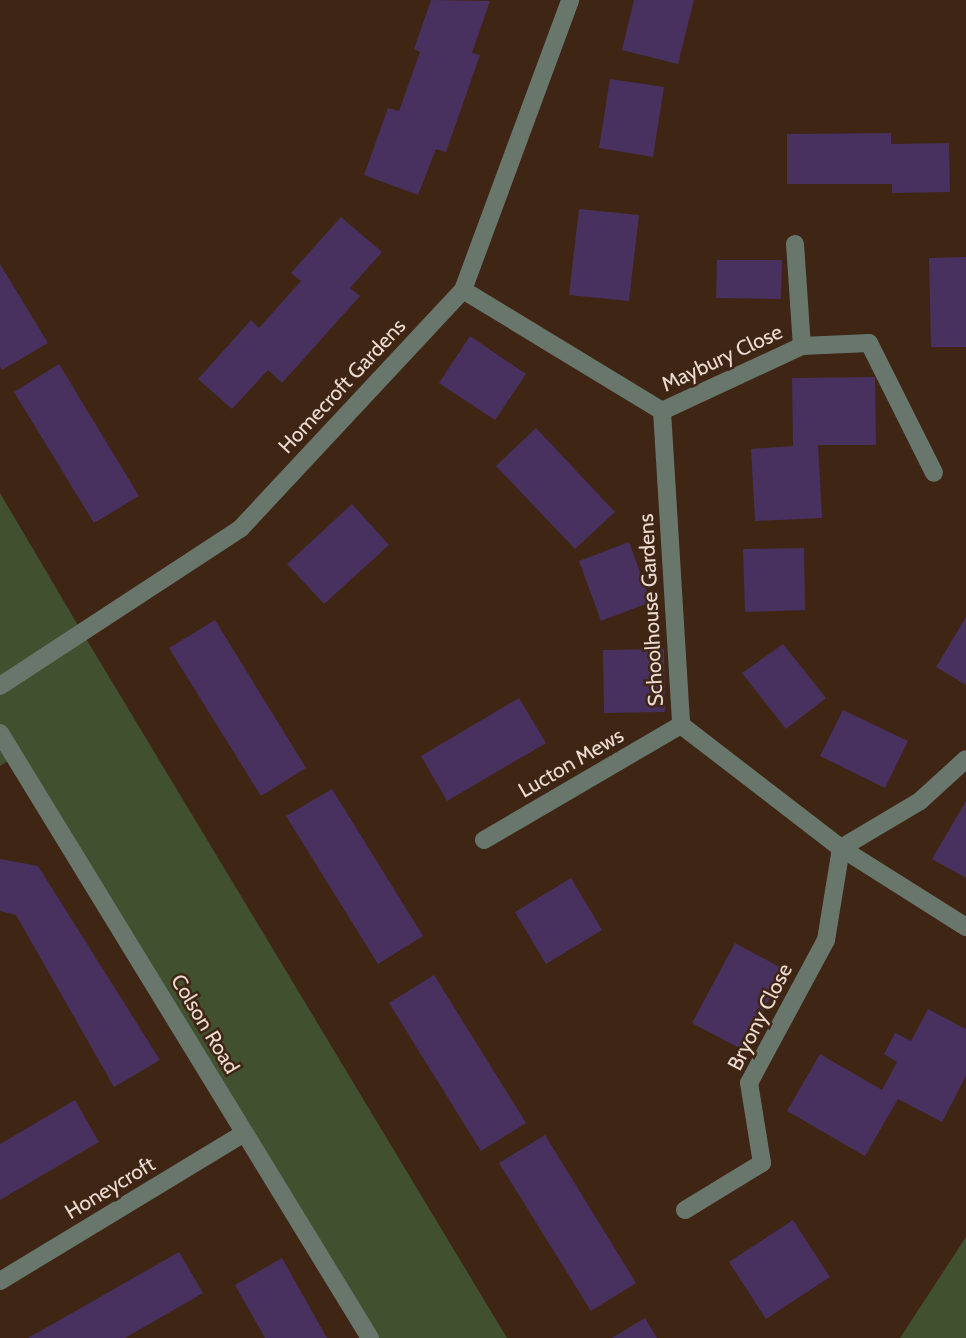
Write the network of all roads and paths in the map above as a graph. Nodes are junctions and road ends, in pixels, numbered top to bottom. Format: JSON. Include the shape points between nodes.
{"nodes":[{"id":1,"x":570,"y":0,"type":"edge"},
{"id":2,"x":795,"y":244,"type":"dead end"},
{"id":3,"x":463,"y":290,"type":"junction"},
{"id":4,"x":802,"y":346,"type":"junction"},
{"id":5,"x":662,"y":411,"type":"junction"},
{"id":6,"x":934,"y":473,"type":"dead end"},
{"id":7,"x":0,"y":686,"type":"edge"},
{"id":8,"x":681,"y":725,"type":"junction"},
{"id":9,"x":0,"y":733,"type":"edge"},
{"id":10,"x":966,"y":759,"type":"edge"},
{"id":11,"x":8,"y":762,"type":"edge"},
{"id":12,"x":484,"y":840,"type":"dead end"},
{"id":13,"x":841,"y":848,"type":"junction"},
{"id":14,"x":966,"y":928,"type":"edge"},
{"id":15,"x":244,"y":1133,"type":"junction"},
{"id":16,"x":685,"y":1210,"type":"dead end"},
{"id":17,"x":0,"y":1281,"type":"edge"},
{"id":18,"x":370,"y":1338,"type":"edge"}],
"edges":[{"from":1,"to":3,"type":"street","name":"Homecroft Gardens"},
{"from":2,"to":4,"type":"street","name":"Maybury Close"},
{"from":3,"to":5,"type":"street"},
{"from":3,"to":7,"type":"street","name":"Homecroft Gardens","via":[[241,528]]},
{"from":4,"to":5,"type":"street","name":"Maybury Close"},
{"from":4,"to":6,"type":"street","name":"Maybury Close","via":[[869,343]]},
{"from":5,"to":8,"type":"street","name":"Schoolhouse Gardens"},
{"from":8,"to":12,"type":"street","name":"Lucton Mews"},
{"from":8,"to":13,"type":"street","name":"Schoolhouse Gardens"},
{"from":9,"to":11,"type":"street","name":"Colson Road"},
{"from":10,"to":13,"type":"street","via":[[920,801]]},
{"from":11,"to":15,"type":"street","name":"Colson Road"},
{"from":13,"to":14,"type":"street","name":"Schoolhouse Gardens"},
{"from":13,"to":16,"type":"street","name":"Bryony Close","via":[[826,940],[749,1083],[762,1163]]},
{"from":15,"to":17,"type":"street","name":"Honeycroft"},
{"from":15,"to":18,"type":"street","name":"Colson Road"}]}
